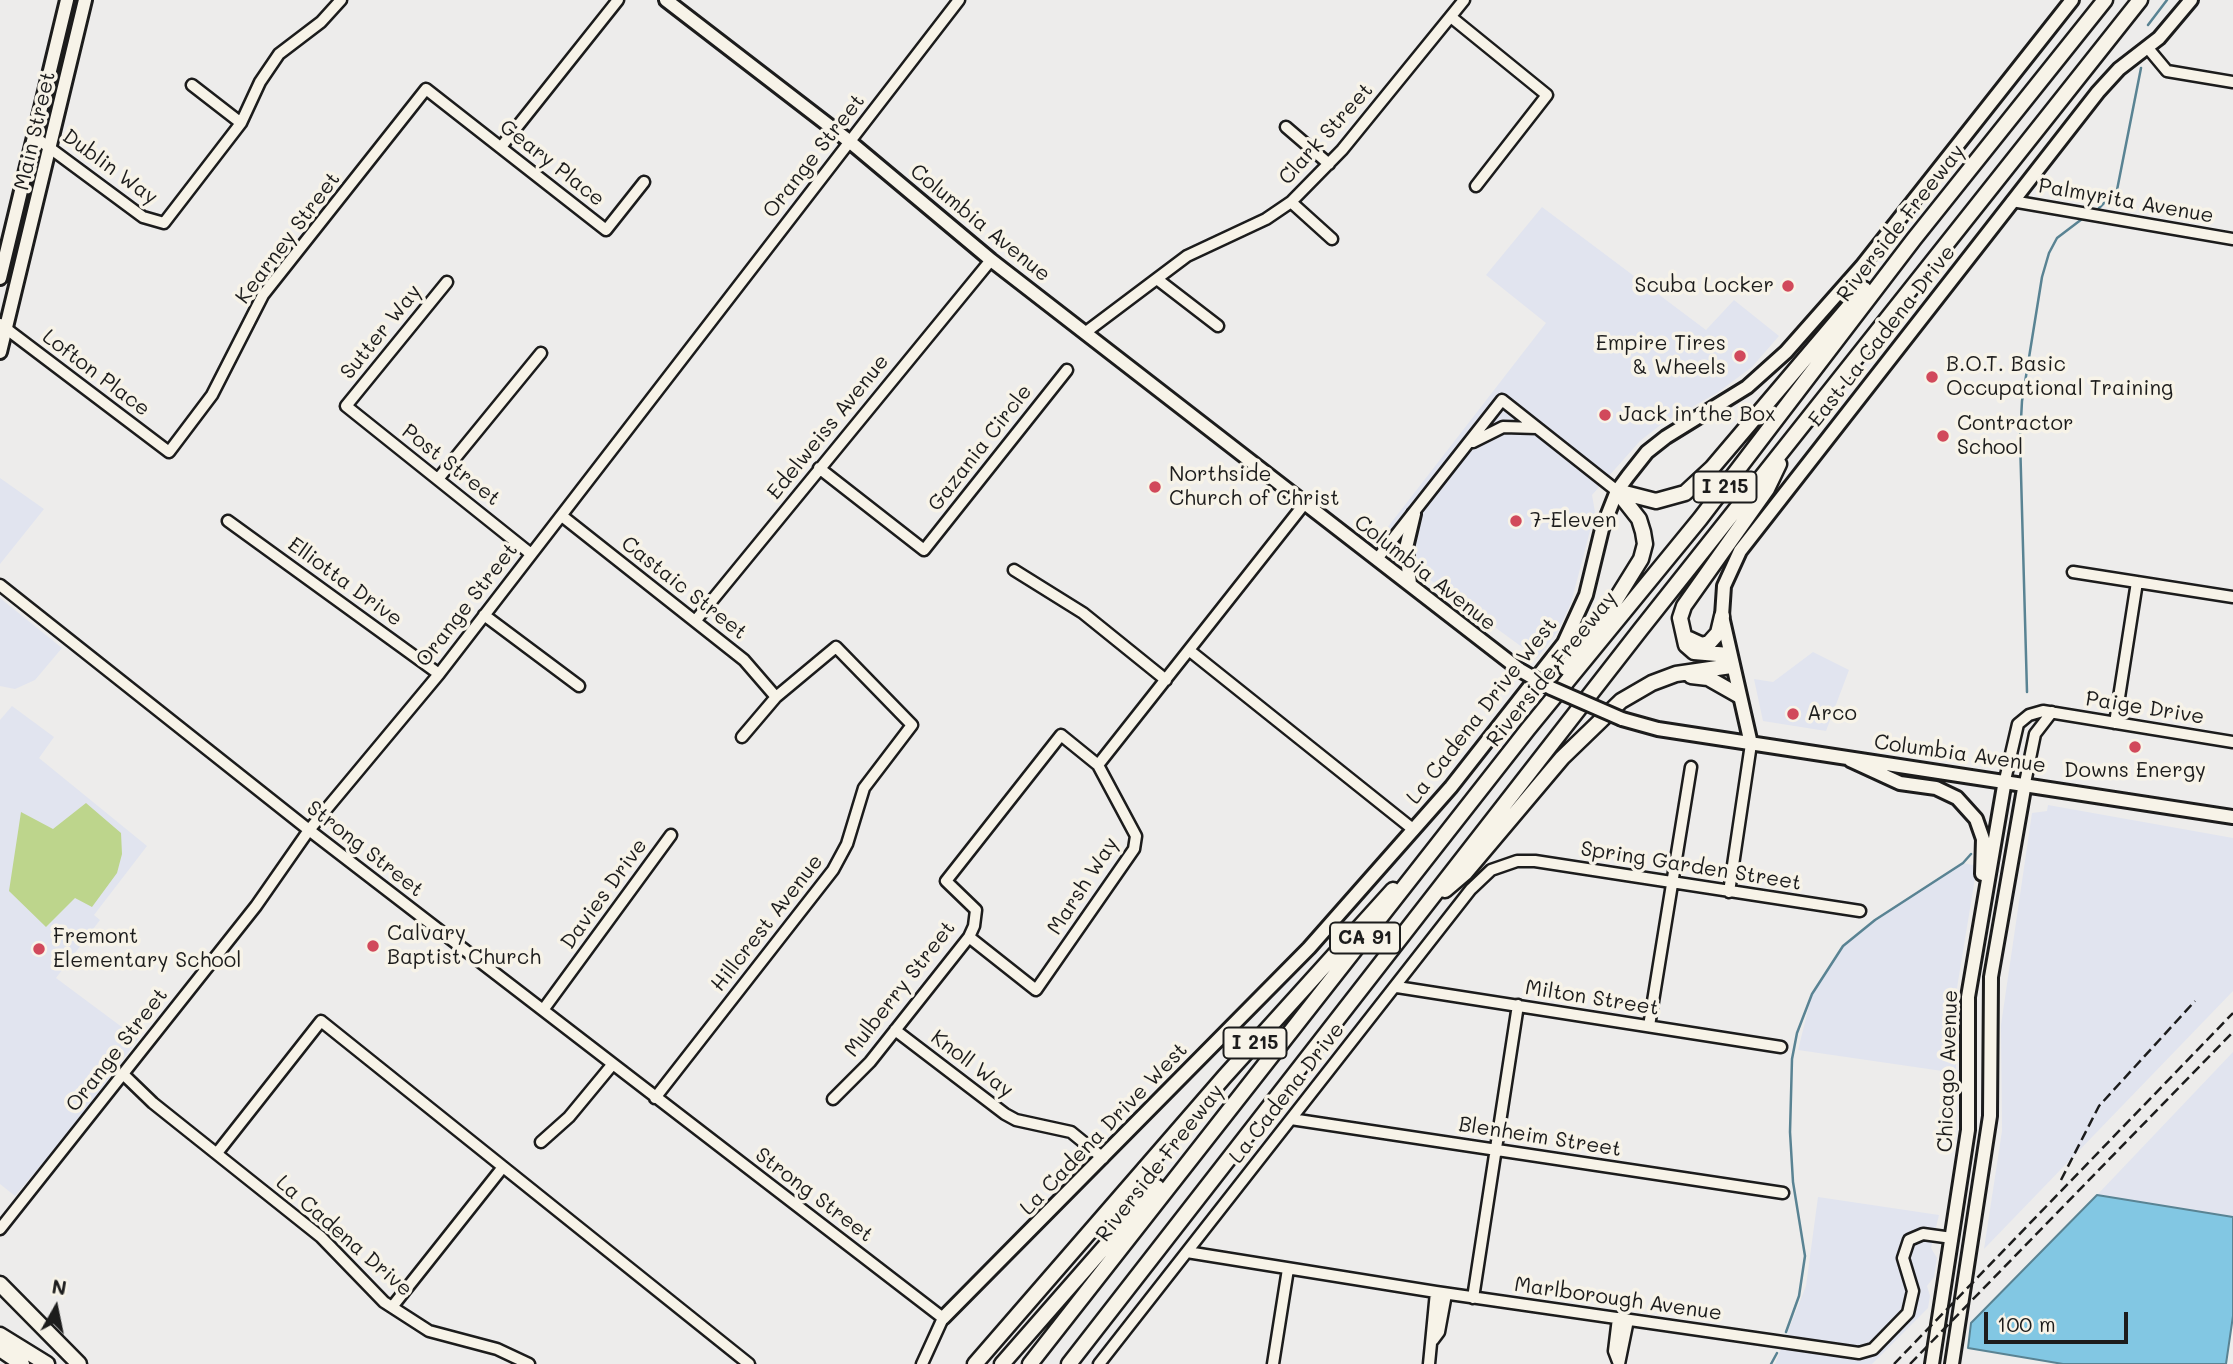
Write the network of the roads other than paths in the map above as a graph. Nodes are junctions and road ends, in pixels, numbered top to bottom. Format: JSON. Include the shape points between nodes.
{"nodes":[{"id":1,"x":66,"y":0,"type":"edge"},
{"id":2,"x":85,"y":0,"type":"edge"},
{"id":3,"x":341,"y":0,"type":"edge"},
{"id":4,"x":618,"y":0,"type":"edge"},
{"id":5,"x":666,"y":0,"type":"edge"},
{"id":6,"x":959,"y":0,"type":"edge"},
{"id":7,"x":1464,"y":0,"type":"edge"},
{"id":8,"x":2072,"y":0,"type":"edge"},
{"id":9,"x":2105,"y":0,"type":"edge"},
{"id":10,"x":2140,"y":0,"type":"edge"},
{"id":11,"x":2191,"y":0,"type":"edge"},
{"id":12,"x":1451,"y":17,"type":"junction"},
{"id":13,"x":2147,"y":47,"type":"junction"},
{"id":14,"x":2233,"y":82,"type":"edge"},
{"id":15,"x":192,"y":85,"type":"dead end"},
{"id":16,"x":426,"y":89,"type":"joint"},
{"id":17,"x":241,"y":123,"type":"junction"},
{"id":18,"x":1286,"y":127,"type":"dead end"},
{"id":19,"x":36,"y":137,"type":"junction"},
{"id":20,"x":849,"y":141,"type":"junction"},
{"id":21,"x":500,"y":147,"type":"junction"},
{"id":22,"x":52,"y":149,"type":"junction"},
{"id":23,"x":1329,"y":163,"type":"junction"},
{"id":24,"x":644,"y":182,"type":"dead end"},
{"id":25,"x":1476,"y":186,"type":"dead end"},
{"id":26,"x":2012,"y":201,"type":"junction"},
{"id":27,"x":1291,"y":202,"type":"junction"},
{"id":28,"x":1332,"y":239,"type":"dead end"},
{"id":29,"x":1914,"y":239,"type":"junction"},
{"id":30,"x":2233,"y":239,"type":"edge"},
{"id":31,"x":991,"y":260,"type":"junction"},
{"id":32,"x":0,"y":278,"type":"edge"},
{"id":33,"x":1157,"y":279,"type":"junction"},
{"id":34,"x":447,"y":282,"type":"dead end"},
{"id":35,"x":3,"y":326,"type":"edge"},
{"id":36,"x":1218,"y":326,"type":"dead end"},
{"id":37,"x":1086,"y":332,"type":"junction"},
{"id":38,"x":0,"y":352,"type":"edge"},
{"id":39,"x":541,"y":353,"type":"dead end"},
{"id":40,"x":1067,"y":370,"type":"dead end"},
{"id":41,"x":346,"y":406,"type":"joint"},
{"id":42,"x":1537,"y":428,"type":"junction"},
{"id":43,"x":1790,"y":441,"type":"junction"},
{"id":44,"x":1467,"y":446,"type":"junction"},
{"id":45,"x":169,"y":452,"type":"joint"},
{"id":46,"x":819,"y":468,"type":"junction"},
{"id":47,"x":438,"y":479,"type":"junction"},
{"id":48,"x":1617,"y":491,"type":"junction"},
{"id":49,"x":1305,"y":503,"type":"junction"},
{"id":50,"x":1414,"y":514,"type":"junction"},
{"id":51,"x":562,"y":516,"type":"junction"},
{"id":52,"x":228,"y":521,"type":"dead end"},
{"id":53,"x":531,"y":554,"type":"junction"},
{"id":54,"x":1377,"y":559,"type":"junction"},
{"id":55,"x":1014,"y":570,"type":"dead end"},
{"id":56,"x":2073,"y":572,"type":"dead end"},
{"id":57,"x":2137,"y":582,"type":"junction"},
{"id":58,"x":1410,"y":584,"type":"junction"},
{"id":59,"x":0,"y":585,"type":"edge"},
{"id":60,"x":2233,"y":597,"type":"edge"},
{"id":61,"x":484,"y":615,"type":"junction"},
{"id":62,"x":1722,"y":617,"type":"junction"},
{"id":63,"x":696,"y":620,"type":"junction"},
{"id":64,"x":1680,"y":627,"type":"junction"},
{"id":65,"x":1190,"y":651,"type":"junction"},
{"id":66,"x":1730,"y":661,"type":"junction"},
{"id":67,"x":439,"y":674,"type":"junction"},
{"id":68,"x":1676,"y":674,"type":"junction"},
{"id":69,"x":1166,"y":680,"type":"junction"},
{"id":70,"x":579,"y":686,"type":"dead end"},
{"id":71,"x":1738,"y":695,"type":"junction"},
{"id":72,"x":776,"y":697,"type":"junction"},
{"id":73,"x":2052,"y":712,"type":"junction"},
{"id":74,"x":2115,"y":723,"type":"junction"},
{"id":75,"x":1528,"y":729,"type":"junction"},
{"id":76,"x":1061,"y":735,"type":"joint"},
{"id":77,"x":742,"y":737,"type":"dead end"},
{"id":78,"x":2233,"y":742,"type":"edge"},
{"id":79,"x":1751,"y":744,"type":"junction"},
{"id":80,"x":1844,"y":757,"type":"junction"},
{"id":81,"x":1098,"y":765,"type":"junction"},
{"id":82,"x":1690,"y":767,"type":"dead end"},
{"id":83,"x":2005,"y":780,"type":"junction"},
{"id":84,"x":2025,"y":783,"type":"junction"},
{"id":85,"x":1482,"y":792,"type":"junction"},
{"id":86,"x":2233,"y":817,"type":"edge"},
{"id":87,"x":309,"y":830,"type":"junction"},
{"id":88,"x":1414,"y":830,"type":"junction"},
{"id":89,"x":671,"y":835,"type":"dead end"},
{"id":90,"x":1517,"y":861,"type":"joint"},
{"id":91,"x":1671,"y":883,"type":"junction"},
{"id":92,"x":1729,"y":892,"type":"junction"},
{"id":93,"x":1860,"y":911,"type":"dead end"},
{"id":94,"x":1420,"y":912,"type":"junction"},
{"id":95,"x":1981,"y":919,"type":"junction"},
{"id":96,"x":969,"y":937,"type":"junction"},
{"id":97,"x":1397,"y":986,"type":"junction"},
{"id":98,"x":1518,"y":1006,"type":"junction"},
{"id":99,"x":543,"y":1010,"type":"junction"},
{"id":100,"x":1649,"y":1026,"type":"junction"},
{"id":101,"x":895,"y":1030,"type":"junction"},
{"id":102,"x":1781,"y":1047,"type":"dead end"},
{"id":103,"x":612,"y":1065,"type":"junction"},
{"id":104,"x":123,"y":1074,"type":"junction"},
{"id":105,"x":1248,"y":1084,"type":"junction"},
{"id":106,"x":655,"y":1098,"type":"junction"},
{"id":107,"x":833,"y":1099,"type":"dead end"},
{"id":108,"x":1291,"y":1119,"type":"junction"},
{"id":109,"x":541,"y":1142,"type":"dead end"},
{"id":110,"x":1496,"y":1150,"type":"junction"},
{"id":111,"x":216,"y":1153,"type":"junction"},
{"id":112,"x":1103,"y":1158,"type":"junction"},
{"id":113,"x":503,"y":1167,"type":"junction"},
{"id":114,"x":1783,"y":1194,"type":"dead end"},
{"id":115,"x":0,"y":1229,"type":"edge"},
{"id":116,"x":1952,"y":1238,"type":"junction"},
{"id":117,"x":1972,"y":1241,"type":"junction"},
{"id":118,"x":1187,"y":1252,"type":"junction"},
{"id":119,"x":1288,"y":1269,"type":"junction"},
{"id":120,"x":0,"y":1284,"type":"edge"},
{"id":121,"x":1441,"y":1293,"type":"junction"},
{"id":122,"x":1473,"y":1298,"type":"junction"},
{"id":123,"x":392,"y":1307,"type":"junction"},
{"id":124,"x":943,"y":1318,"type":"junction"},
{"id":125,"x":0,"y":1335,"type":"edge"},
{"id":126,"x":0,"y":1349,"type":"edge"},
{"id":127,"x":22,"y":1364,"type":"edge"},
{"id":128,"x":47,"y":1364,"type":"edge"},
{"id":129,"x":79,"y":1364,"type":"edge"},
{"id":130,"x":529,"y":1364,"type":"edge"},
{"id":131,"x":748,"y":1364,"type":"edge"},
{"id":132,"x":922,"y":1364,"type":"edge"},
{"id":133,"x":975,"y":1364,"type":"edge"},
{"id":134,"x":1002,"y":1364,"type":"edge"},
{"id":135,"x":1030,"y":1364,"type":"edge"},
{"id":136,"x":1069,"y":1364,"type":"edge"},
{"id":137,"x":1099,"y":1364,"type":"edge"},
{"id":138,"x":1273,"y":1364,"type":"edge"},
{"id":139,"x":1429,"y":1364,"type":"edge"},
{"id":140,"x":1932,"y":1364,"type":"edge"},
{"id":141,"x":1952,"y":1364,"type":"edge"}],
"edges":[{"from":1,"to":19,"type":"main road"},
{"from":2,"to":22,"type":"main road","name":"Main Street"},
{"from":3,"to":17,"type":"street","via":[[279,54]]},
{"from":4,"to":21,"type":"street"},
{"from":5,"to":20,"type":"main road","name":"Columbia Avenue"},
{"from":6,"to":20,"type":"street","name":"Orange Street"},
{"from":7,"to":12,"type":"street","name":"Clark Street"},
{"from":8,"to":48,"type":"main road","name":"La Cadena Drive West","via":[[1870,257],[1786,352],[1747,387],[1679,427],[1647,452]]},
{"from":9,"to":29,"type":"highway","name":"Riverside Freeway","number":"I 215"},
{"from":10,"to":43,"type":"highway","number":"I 215"},
{"from":11,"to":13,"type":"main road","name":"East La Cadena Drive"},
{"from":12,"to":23,"type":"street","name":"Clark Street"},
{"from":12,"to":25,"type":"street","via":[[1547,95]]},
{"from":13,"to":14,"type":"street","via":[[2167,71]]},
{"from":13,"to":26,"type":"main road","name":"East La Cadena Drive","via":[[2098,92]]},
{"from":15,"to":17,"type":"street"},
{"from":16,"to":21,"type":"street","name":"Geary Place"},
{"from":16,"to":45,"type":"street","name":"Kearney Street","via":[[263,295],[219,384]]},
{"from":17,"to":22,"type":"street","name":"Dublin Way","via":[[164,223],[143,217]]},
{"from":18,"to":23,"type":"street"},
{"from":19,"to":22,"type":"street","name":"Dublin Way"},
{"from":19,"to":32,"type":"main road"},
{"from":20,"to":31,"type":"main road","name":"Columbia Avenue"},
{"from":20,"to":51,"type":"street","name":"Orange Street"},
{"from":21,"to":24,"type":"street","name":"Geary Place","via":[[606,230]]},
{"from":22,"to":35,"type":"main road","name":"Main Street"},
{"from":23,"to":27,"type":"street","name":"Clark Street"},
{"from":26,"to":30,"type":"street","name":"Palmyrita Avenue"},
{"from":26,"to":62,"type":"main road","name":"East La Cadena Drive","via":[[1742,548],[1727,579]]},
{"from":27,"to":28,"type":"street"},
{"from":27,"to":33,"type":"street","name":"Clark Street","via":[[1266,219],[1187,256]]},
{"from":29,"to":48,"type":"highway","via":[[1896,248],[1816,348],[1685,493],[1656,501]]},
{"from":29,"to":75,"type":"highway","name":"Riverside Freeway","number":"I 215","via":[[1700,519]]},
{"from":31,"to":37,"type":"main road","name":"Columbia Avenue"},
{"from":31,"to":46,"type":"street","name":"Edelweiss Avenue"},
{"from":33,"to":36,"type":"street"},
{"from":33,"to":37,"type":"street","name":"Clark Street"},
{"from":34,"to":41,"type":"street","name":"Sutter Way"},
{"from":35,"to":38,"type":"main road","name":"Main Street"},
{"from":35,"to":45,"type":"street","name":"Lofton Place"},
{"from":37,"to":49,"type":"main road","name":"Columbia Avenue"},
{"from":39,"to":47,"type":"street"},
{"from":40,"to":46,"type":"street","name":"Gazania Circle","via":[[924,550]]},
{"from":41,"to":47,"type":"street","name":"Post Street"},
{"from":42,"to":44,"type":"street","via":[[1503,427]]},
{"from":42,"to":44,"type":"street","via":[[1502,400]]},
{"from":42,"to":48,"type":"street"},
{"from":43,"to":64,"type":"highway","via":[[1767,489],[1684,606]]},
{"from":43,"to":94,"type":"highway","number":"I 215"},
{"from":44,"to":50,"type":"street"},
{"from":46,"to":63,"type":"street","name":"Edelweiss Avenue"},
{"from":47,"to":53,"type":"street","name":"Post Street"},
{"from":48,"to":75,"type":"highway","via":[[1639,519],[1645,544],[1641,559],[1605,617],[1539,704]]},
{"from":48,"to":88,"type":"main road","name":"La Cadena Drive West","via":[[1602,528],[1586,596],[1564,643]]},
{"from":49,"to":54,"type":"main road","name":"Columbia Avenue"},
{"from":49,"to":65,"type":"street"},
{"from":50,"to":54,"type":"street"},
{"from":50,"to":58,"type":"main road","via":[[1406,548]]},
{"from":51,"to":53,"type":"street","name":"Orange Street"},
{"from":51,"to":63,"type":"street","name":"Castaic Street"},
{"from":52,"to":67,"type":"street","name":"Elliotta Drive"},
{"from":53,"to":61,"type":"street","name":"Orange Street"},
{"from":54,"to":58,"type":"main road","name":"Columbia Avenue"},
{"from":55,"to":69,"type":"street","via":[[1083,613]]},
{"from":56,"to":57,"type":"street"},
{"from":57,"to":60,"type":"street"},
{"from":57,"to":74,"type":"street"},
{"from":58,"to":79,"type":"main road","name":"Columbia Avenue","bridge":true,"via":[[1520,670],[1562,694],[1658,729]]},
{"from":59,"to":87,"type":"street","name":"Strong Street"},
{"from":61,"to":67,"type":"street","name":"Orange Street"},
{"from":61,"to":70,"type":"street"},
{"from":62,"to":64,"type":"highway","via":[[1715,638],[1702,645],[1686,637]]},
{"from":62,"to":66,"type":"main road","name":"East La Cadena Drive"},
{"from":63,"to":72,"type":"street","name":"Castaic Street","via":[[744,660]]},
{"from":64,"to":66,"type":"highway","via":[[1686,645],[1694,652]]},
{"from":65,"to":69,"type":"street"},
{"from":65,"to":88,"type":"street"},
{"from":66,"to":68,"type":"highway"},
{"from":66,"to":71,"type":"main road","name":"East La Cadena Drive"},
{"from":67,"to":87,"type":"street","name":"Orange Street"},
{"from":68,"to":71,"type":"highway","via":[[1708,678]]},
{"from":68,"to":94,"type":"highway","via":[[1621,701],[1562,758],[1465,873]]},
{"from":69,"to":81,"type":"street"},
{"from":71,"to":79,"type":"main road","name":"East La Cadena Drive"},
{"from":72,"to":77,"type":"street"},
{"from":72,"to":106,"type":"street","name":"Hillcrest Avenue","via":[[836,648],[912,725],[864,789],[847,844],[833,870]]},
{"from":73,"to":74,"type":"street","name":"Paige Drive"},
{"from":73,"to":83,"type":"street","name":"Paige Drive","via":[[2029,715],[2018,724]]},
{"from":73,"to":84,"type":"street","via":[[2035,734]]},
{"from":74,"to":78,"type":"street","name":"Paige Drive"},
{"from":75,"to":85,"type":"highway","name":"Riverside Freeway","number":"I 215"},
{"from":76,"to":81,"type":"street","name":"Marsh Way"},
{"from":76,"to":96,"type":"street","name":"Mulberry Street","via":[[946,881],[976,910]]},
{"from":79,"to":80,"type":"main road","name":"Columbia Avenue"},
{"from":79,"to":92,"type":"street"},
{"from":80,"to":83,"type":"main road","name":"Columbia Avenue"},
{"from":80,"to":95,"type":"main road","via":[[1900,783],[1936,788],[1968,808],[1983,839]]},
{"from":81,"to":96,"type":"street","name":"Marsh Way","via":[[1136,836],[1134,849],[1036,990]]},
{"from":82,"to":91,"type":"street"},
{"from":83,"to":84,"type":"main road","name":"Columbia Avenue"},
{"from":83,"to":95,"type":"main road","name":"Chicago Avenue"},
{"from":84,"to":86,"type":"main road","name":"Columbia Avenue"},
{"from":84,"to":117,"type":"main road","name":"Chicago Avenue","via":[[1991,978],[1990,1116]]},
{"from":85,"to":105,"type":"highway","name":"Riverside Freeway","number":"CA 91"},
{"from":85,"to":133,"type":"highway","number":"I 215","via":[[1225,1076]]},
{"from":87,"to":99,"type":"street","name":"Strong Street"},
{"from":87,"to":104,"type":"street","name":"Orange Street","via":[[256,906]]},
{"from":88,"to":112,"type":"main road","name":"La Cadena Drive West","via":[[1309,948]]},
{"from":89,"to":99,"type":"street","name":"Davies Drive"},
{"from":90,"to":91,"type":"street","name":"Spring Garden Street"},
{"from":90,"to":97,"type":"street","name":"La Cadena Drive","via":[[1482,877]]},
{"from":91,"to":92,"type":"street","name":"Spring Garden Street"},
{"from":91,"to":100,"type":"street"},
{"from":92,"to":93,"type":"street","name":"Spring Garden Street"},
{"from":94,"to":136,"type":"highway","number":"I 215"},
{"from":95,"to":116,"type":"main road","name":"Chicago Avenue","via":[[1968,997],[1968,1130]]},
{"from":96,"to":101,"type":"street","name":"Mulberry Street"},
{"from":97,"to":98,"type":"street","name":"Milton Street"},
{"from":97,"to":108,"type":"street","name":"La Cadena Drive"},
{"from":98,"to":100,"type":"street","name":"Milton Street"},
{"from":98,"to":110,"type":"street"},
{"from":99,"to":103,"type":"street","name":"Strong Street"},
{"from":100,"to":102,"type":"street","name":"Milton Street"},
{"from":101,"to":107,"type":"street","name":"Mulberry Street"},
{"from":101,"to":112,"type":"street","name":"Knoll Way","via":[[1005,1114],[1071,1132]]},
{"from":103,"to":106,"type":"street","name":"Strong Street"},
{"from":103,"to":109,"type":"street","via":[[569,1117]]},
{"from":104,"to":111,"type":"street","name":"La Cadena Drive"},
{"from":104,"to":115,"type":"street","name":"Orange Street"},
{"from":105,"to":134,"type":"highway"},
{"from":105,"to":135,"type":"highway","name":"Riverside Freeway","number":"CA 91"},
{"from":106,"to":124,"type":"street","name":"Strong Street"},
{"from":108,"to":110,"type":"street","name":"Blenheim Street"},
{"from":108,"to":118,"type":"street","name":"La Cadena Drive"},
{"from":110,"to":114,"type":"street","name":"Blenheim Street"},
{"from":110,"to":122,"type":"street"},
{"from":111,"to":113,"type":"street","via":[[321,1021]]},
{"from":111,"to":123,"type":"street","name":"La Cadena Drive","via":[[321,1237]]},
{"from":112,"to":124,"type":"main road","name":"La Cadena Drive West"},
{"from":113,"to":123,"type":"street"},
{"from":113,"to":131,"type":"street"},
{"from":116,"to":117,"type":"main road"},
{"from":116,"to":122,"type":"street","name":"Marlborough Avenue","via":[[1923,1234],[1909,1240],[1903,1258],[1912,1302],[1899,1322],[1864,1352]]},
{"from":116,"to":140,"type":"main road","name":"Chicago Avenue"},
{"from":117,"to":141,"type":"main road","name":"Chicago Avenue"},
{"from":118,"to":119,"type":"street","name":"Marlborough Avenue"},
{"from":118,"to":137,"type":"street","name":"La Cadena Drive"},
{"from":119,"to":121,"type":"street","name":"Marlborough Avenue"},
{"from":119,"to":138,"type":"street"},
{"from":120,"to":129,"type":"highway"},
{"from":121,"to":122,"type":"street","name":"Marlborough Avenue"},
{"from":121,"to":139,"type":"street","via":[[1439,1332]]},
{"from":123,"to":130,"type":"street","name":"La Cadena Drive","via":[[429,1331],[497,1349]]},
{"from":124,"to":132,"type":"street"},
{"from":125,"to":128,"type":"highway"},
{"from":126,"to":127,"type":"highway"}]}
